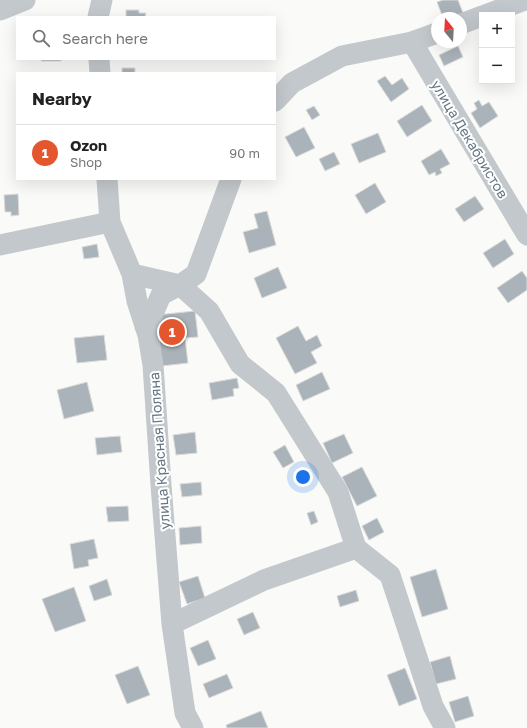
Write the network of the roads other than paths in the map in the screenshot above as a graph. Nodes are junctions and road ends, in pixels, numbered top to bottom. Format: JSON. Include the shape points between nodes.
{"nodes":[{"id":1,"x":25,"y":0,"type":"edge"},
{"id":2,"x":102,"y":0,"type":"edge"},
{"id":3,"x":525,"y":0,"type":"edge"},
{"id":4,"x":0,"y":10,"type":"edge"},
{"id":5,"x":493,"y":12,"type":"edge"},
{"id":6,"x":98,"y":16,"type":"edge"},
{"id":7,"x":479,"y":17,"type":"edge"},
{"id":8,"x":467,"y":22,"type":"edge"},
{"id":9,"x":431,"y":35,"type":"edge"},
{"id":10,"x":412,"y":42,"type":"junction"},
{"id":11,"x":99,"y":60,"type":"edge"},
{"id":12,"x":100,"y":72,"type":"edge"},
{"id":13,"x":276,"y":100,"type":"edge"},
{"id":14,"x":107,"y":180,"type":"edge"},
{"id":15,"x":231,"y":180,"type":"edge"},
{"id":16,"x":110,"y":222,"type":"junction"},
{"id":17,"x":527,"y":235,"type":"edge"},
{"id":18,"x":0,"y":245,"type":"edge"},
{"id":19,"x":132,"y":274,"type":"junction"},
{"id":20,"x":180,"y":285,"type":"junction"},
{"id":21,"x":145,"y":327,"type":"junction"},
{"id":22,"x":356,"y":548,"type":"junction"},
{"id":23,"x":172,"y":624,"type":"junction"},
{"id":24,"x":193,"y":728,"type":"edge"},
{"id":25,"x":445,"y":728,"type":"edge"}],
"edges":[{"from":1,"to":4,"type":"street"},
{"from":2,"to":6,"type":"street"},
{"from":3,"to":5,"type":"street"},
{"from":7,"to":8,"type":"street"},
{"from":9,"to":10,"type":"street"},
{"from":10,"to":13,"type":"street","via":[[342,56],[292,83]]},
{"from":10,"to":17,"type":"street","name":"улица Декабристов"},
{"from":11,"to":12,"type":"street"},
{"from":14,"to":16,"type":"street","name":"улица Красная Поляна"},
{"from":15,"to":20,"type":"street","via":[[196,274]]},
{"from":16,"to":18,"type":"street"},
{"from":16,"to":19,"type":"street","name":"улица Красная Поляна"},
{"from":19,"to":20,"type":"street"},
{"from":19,"to":21,"type":"street","name":"улица Красная Поляна"},
{"from":20,"to":21,"type":"street","via":[[162,295]]},
{"from":20,"to":22,"type":"street","via":[[209,311],[240,364],[276,392],[338,492]]},
{"from":21,"to":23,"type":"street","name":"улица Красная Поляна","via":[[153,366]]},
{"from":22,"to":23,"type":"street","via":[[264,580]]},
{"from":22,"to":25,"type":"street","via":[[390,575],[433,706]]},
{"from":23,"to":24,"type":"street","name":"улица Красная Поляна","via":[[185,713]]}]}
